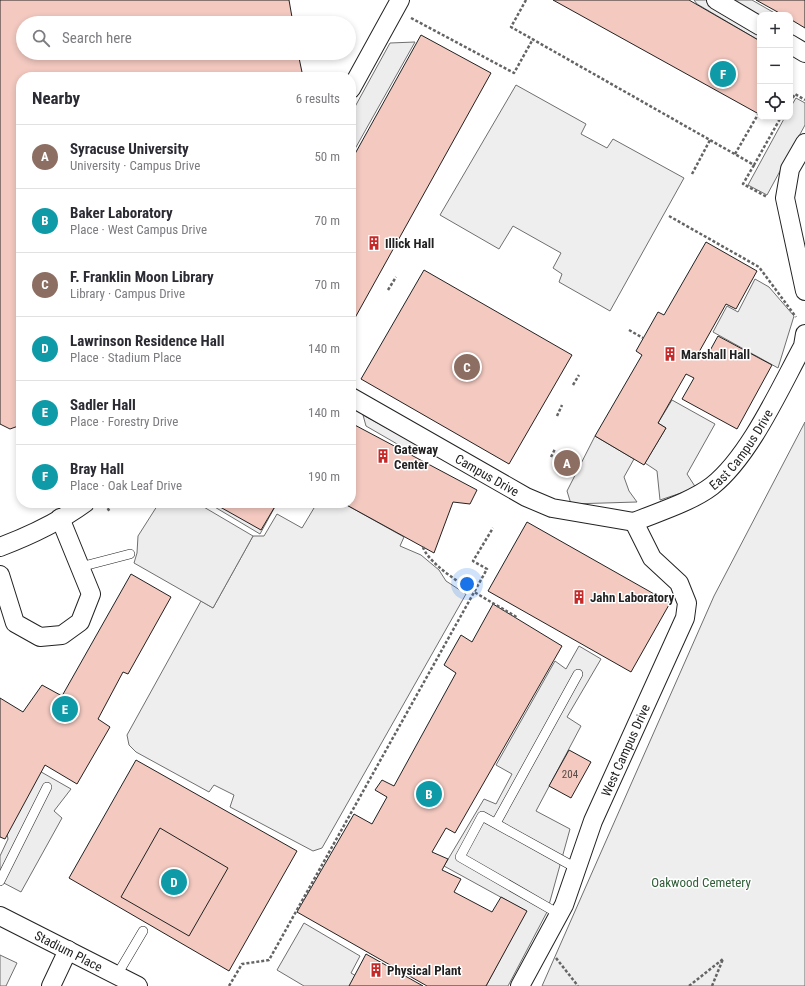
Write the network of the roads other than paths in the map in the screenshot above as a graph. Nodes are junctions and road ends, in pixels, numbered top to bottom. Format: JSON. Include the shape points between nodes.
{"nodes":[{"id":1,"x":716,"y":0,"type":"edge"},
{"id":2,"x":398,"y":4,"type":"edge"},
{"id":3,"x":757,"y":24,"type":"edge"},
{"id":4,"x":793,"y":46,"type":"edge"},
{"id":5,"x":805,"y":53,"type":"edge"},
{"id":6,"x":356,"y":80,"type":"edge"},
{"id":7,"x":805,"y":143,"type":"edge"},
{"id":8,"x":805,"y":292,"type":"edge"},
{"id":9,"x":801,"y":327,"type":"edge"},
{"id":10,"x":356,"y":400,"type":"edge"},
{"id":11,"x":77,"y":508,"type":"edge"},
{"id":12,"x":60,"y":518,"type":"junction"},
{"id":13,"x":634,"y":522,"type":"junction"},
{"id":14,"x":0,"y":547,"type":"edge"},
{"id":15,"x":130,"y":554,"type":"dead end"},
{"id":16,"x":80,"y":567,"type":"junction"},
{"id":17,"x":0,"y":575,"type":"edge"},
{"id":18,"x":578,"y":674,"type":"dead end"},
{"id":19,"x":47,"y":787,"type":"dead end"},
{"id":20,"x":496,"y":824,"type":"junction"},
{"id":21,"x":576,"y":868,"type":"junction"},
{"id":22,"x":0,"y":881,"type":"edge"},
{"id":23,"x":559,"y":914,"type":"junction"},
{"id":24,"x":0,"y":916,"type":"edge"},
{"id":25,"x":143,"y":931,"type":"dead end"},
{"id":26,"x":68,"y":950,"type":"junction"},
{"id":27,"x":117,"y":975,"type":"junction"},
{"id":28,"x":51,"y":986,"type":"edge"},
{"id":29,"x":138,"y":986,"type":"edge"},
{"id":30,"x":520,"y":986,"type":"edge"}],
"edges":[{"from":1,"to":3,"type":"street"},
{"from":2,"to":6,"type":"street"},
{"from":4,"to":5,"type":"street"},
{"from":7,"to":8,"type":"street","via":[[790,169],[785,198]]},
{"from":9,"to":13,"type":"street","name":"East Campus Drive","via":[[803,346],[757,431],[729,469],[711,486]]},
{"from":10,"to":13,"type":"street","name":"Campus Drive","via":[[526,496],[552,508]]},
{"from":11,"to":12,"type":"street"},
{"from":12,"to":14,"type":"street","via":[[22,539]]},
{"from":12,"to":16,"type":"street"},
{"from":13,"to":21,"type":"street","name":"West Campus Drive","via":[[652,558],[679,583],[687,603],[685,618],[593,821]]},
{"from":15,"to":16,"type":"lane"},
{"from":16,"to":17,"type":"street","via":[[91,594],[80,622],[62,635],[40,637],[15,623]]},
{"from":18,"to":20,"type":"lane"},
{"from":19,"to":22,"type":"lane"},
{"from":20,"to":21,"type":"lane"},
{"from":20,"to":23,"type":"lane","via":[[482,816],[460,857]]},
{"from":21,"to":23,"type":"street","name":"West Campus Drive"},
{"from":23,"to":30,"type":"street","name":"West Campus Drive"},
{"from":24,"to":26,"type":"street","name":"Stadium Place"},
{"from":25,"to":27,"type":"lane"},
{"from":26,"to":27,"type":"street","name":"Stadium Place"},
{"from":26,"to":28,"type":"street"},
{"from":27,"to":29,"type":"street","name":"Stadium Place"}]}
